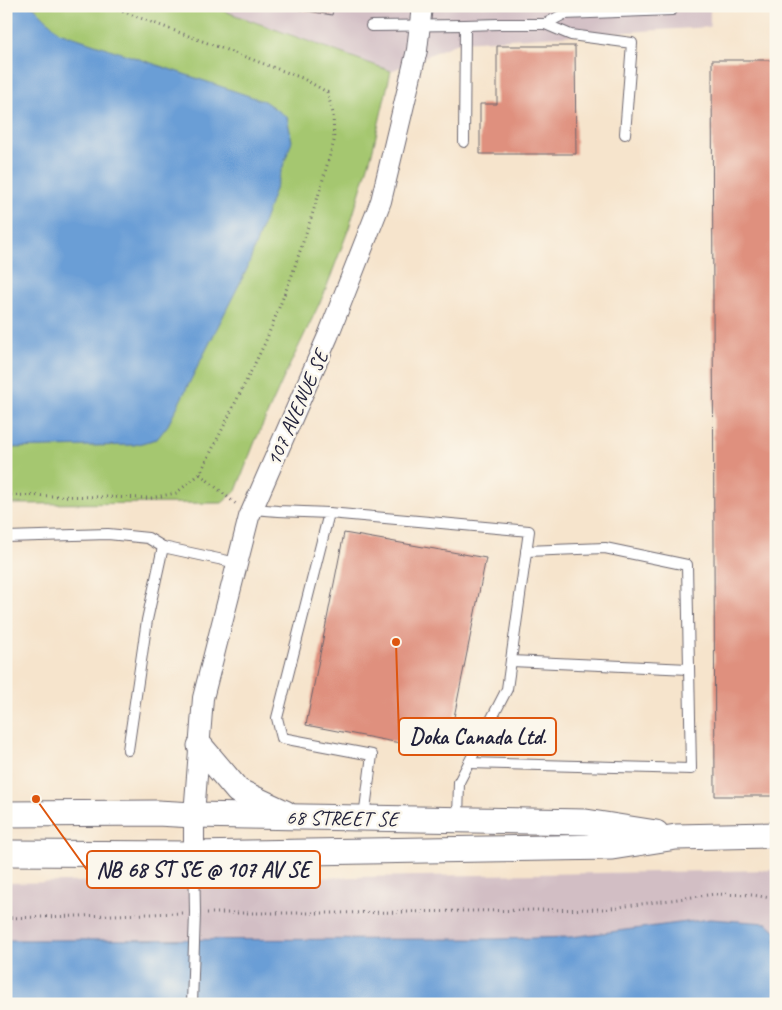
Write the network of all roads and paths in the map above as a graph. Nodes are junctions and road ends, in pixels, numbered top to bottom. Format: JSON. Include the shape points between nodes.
{"nodes":[{"id":1,"x":108,"y":6,"type":"edge"},
{"id":2,"x":672,"y":6,"type":"edge"},
{"id":3,"x":421,"y":16,"type":"edge"},
{"id":4,"x":545,"y":24,"type":"junction"},
{"id":5,"x":371,"y":26,"type":"dead end"},
{"id":6,"x":465,"y":26,"type":"junction"},
{"id":7,"x":625,"y":134,"type":"dead end"},
{"id":8,"x":464,"y":142,"type":"dead end"},
{"id":9,"x":200,"y":474,"type":"junction"},
{"id":10,"x":6,"y":495,"type":"edge"},
{"id":11,"x":251,"y":513,"type":"junction"},
{"id":12,"x":329,"y":513,"type":"junction"},
{"id":13,"x":6,"y":537,"type":"edge"},
{"id":14,"x":163,"y":547,"type":"junction"},
{"id":15,"x":526,"y":551,"type":"junction"},
{"id":16,"x":237,"y":563,"type":"junction"},
{"id":17,"x":511,"y":661,"type":"junction"},
{"id":18,"x":690,"y":669,"type":"junction"},
{"id":19,"x":200,"y":746,"type":"junction"},
{"id":20,"x":128,"y":750,"type":"dead end"},
{"id":21,"x":469,"y":763,"type":"junction"},
{"id":22,"x":6,"y":814,"type":"edge"},
{"id":23,"x":194,"y":815,"type":"junction"},
{"id":24,"x":294,"y":817,"type":"junction"},
{"id":25,"x":364,"y":818,"type":"junction"},
{"id":26,"x":458,"y":820,"type":"junction"},
{"id":27,"x":776,"y":835,"type":"edge"},
{"id":28,"x":676,"y":836,"type":"junction"},
{"id":29,"x":6,"y":853,"type":"edge"},
{"id":30,"x":194,"y":854,"type":"junction"},
{"id":31,"x":776,"y":899,"type":"edge"},
{"id":32,"x":195,"y":913,"type":"junction"},
{"id":33,"x":6,"y":918,"type":"edge"},
{"id":34,"x":192,"y":1004,"type":"edge"}],
"edges":[{"from":1,"to":9,"type":"path","via":[[302,78],[327,92],[333,113],[334,141],[292,275],[265,343]]},
{"from":2,"to":4,"type":"lane","via":[[672,10],[564,14]]},
{"from":3,"to":5,"type":"lane"},
{"from":3,"to":6,"type":"lane"},
{"from":3,"to":11,"type":"street","name":"107 AVENUE SE","via":[[417,50],[382,201]]},
{"from":4,"to":6,"type":"lane"},
{"from":4,"to":7,"type":"lane","via":[[571,35],[632,43]]},
{"from":6,"to":8,"type":"lane"},
{"from":9,"to":10,"type":"path","via":[[176,493],[151,498]]},
{"from":9,"to":11,"type":"path"},
{"from":11,"to":12,"type":"lane"},
{"from":11,"to":16,"type":"street","name":"107 AVENUE SE"},
{"from":12,"to":15,"type":"lane","via":[[529,531]]},
{"from":12,"to":25,"type":"lane","via":[[277,718],[282,738],[372,755]]},
{"from":13,"to":14,"type":"lane","via":[[108,534],[148,538]]},
{"from":14,"to":16,"type":"lane"},
{"from":14,"to":20,"type":"lane","via":[[147,620]]},
{"from":15,"to":17,"type":"lane"},
{"from":15,"to":18,"type":"lane","via":[[605,548],[687,564]]},
{"from":16,"to":19,"type":"street","name":"107 AVENUE SE","via":[[203,698]]},
{"from":17,"to":18,"type":"lane"},
{"from":17,"to":21,"type":"lane","via":[[507,689]]},
{"from":18,"to":21,"type":"lane","via":[[692,770]]},
{"from":19,"to":23,"type":"street","name":"107 AVENUE SE"},
{"from":19,"to":24,"type":"street","via":[[238,791]]},
{"from":21,"to":26,"type":"lane","via":[[459,782]]},
{"from":22,"to":23,"type":"street","name":"68 STREET SE"},
{"from":23,"to":24,"type":"street","name":"68 STREET SE"},
{"from":23,"to":30,"type":"street","name":"107 AVENUE SE"},
{"from":24,"to":25,"type":"street","name":"68 STREET SE"},
{"from":25,"to":26,"type":"street","name":"68 STREET SE"},
{"from":26,"to":28,"type":"street","name":"68 STREET SE","via":[[586,822]]},
{"from":27,"to":28,"type":"street","name":"68 STREET SE"},
{"from":28,"to":30,"type":"street","name":"68 STREET SE","via":[[612,847]]},
{"from":29,"to":30,"type":"street","name":"68 STREET SE"},
{"from":30,"to":32,"type":"lane"},
{"from":31,"to":32,"type":"path","via":[[715,894],[604,909]]},
{"from":32,"to":33,"type":"path"},
{"from":32,"to":34,"type":"lane"}]}
